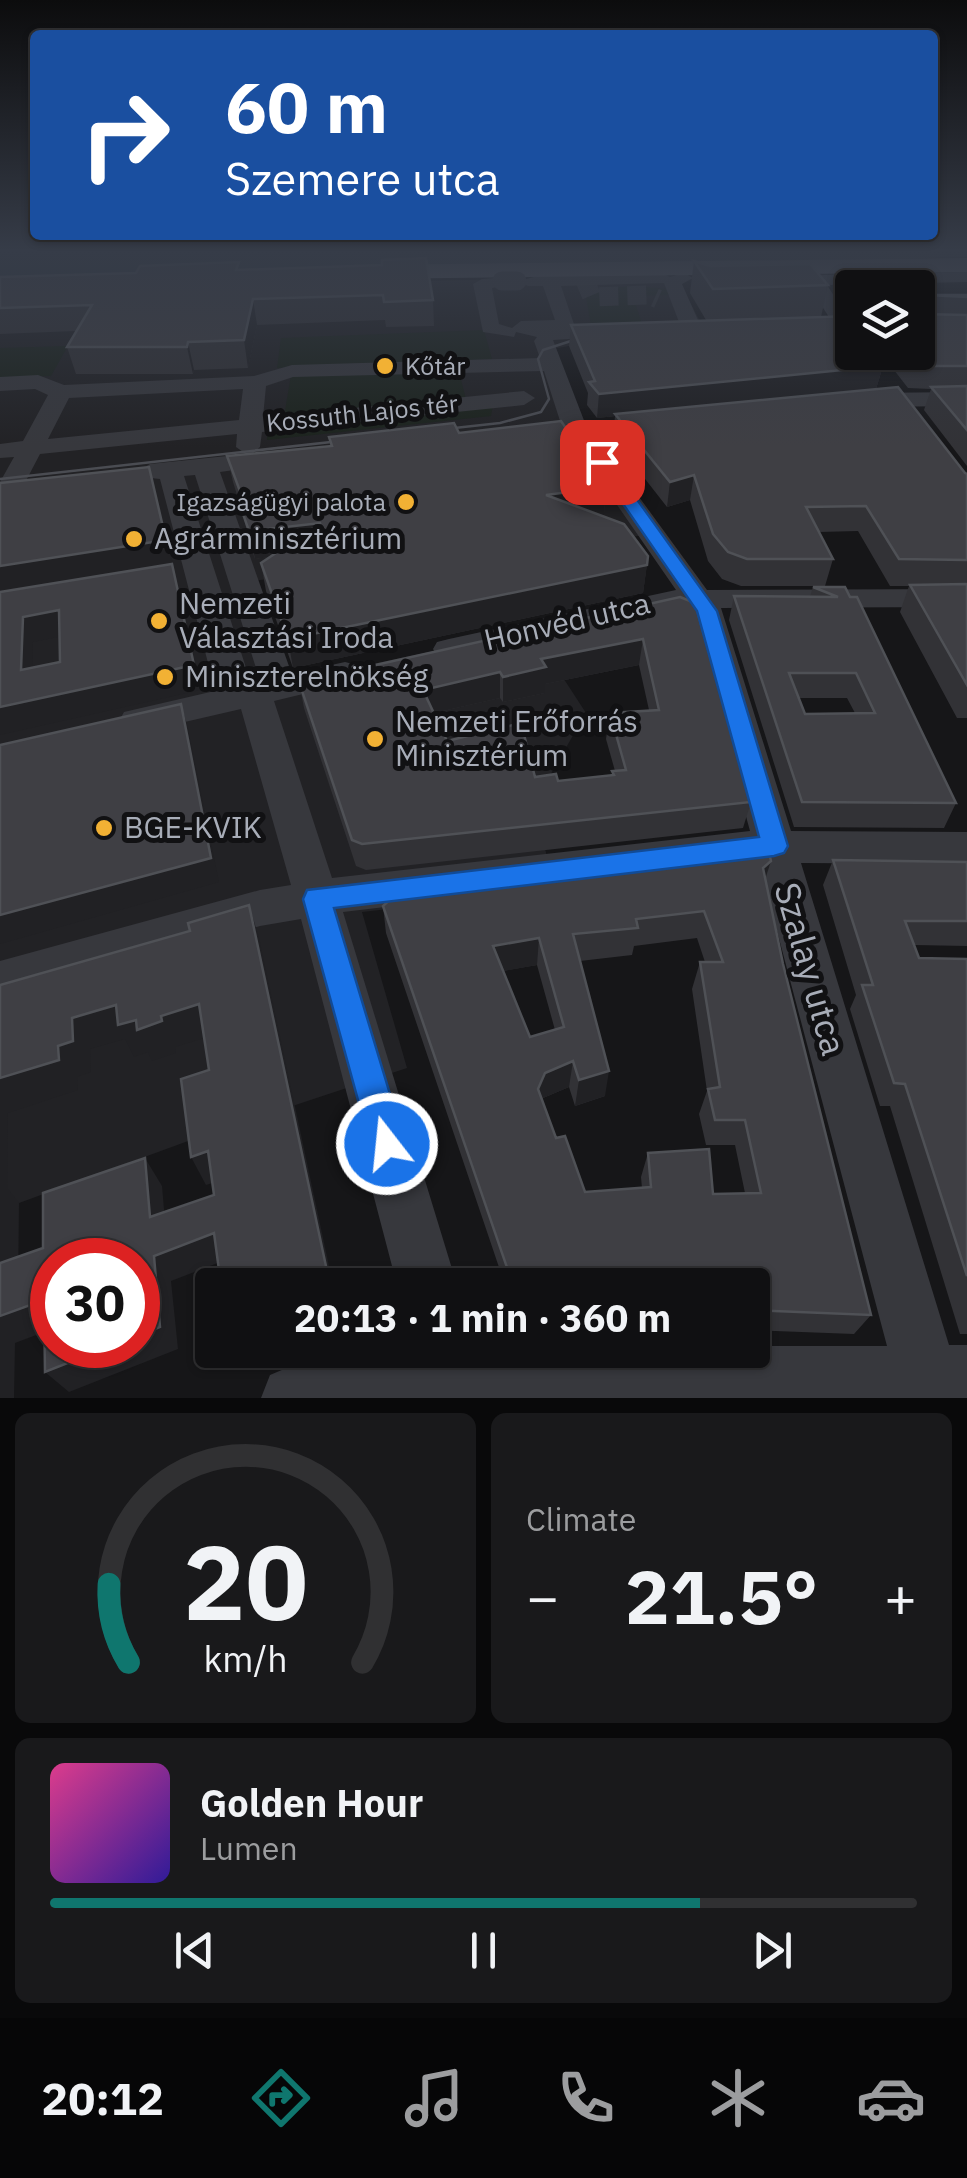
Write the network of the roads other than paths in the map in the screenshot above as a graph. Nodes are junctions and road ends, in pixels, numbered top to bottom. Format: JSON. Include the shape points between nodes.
{"nodes":[{"id":1,"x":488,"y":317,"type":"edge"},
{"id":2,"x":556,"y":317,"type":"edge"},
{"id":3,"x":681,"y":317,"type":"edge"},
{"id":4,"x":820,"y":327,"type":"edge"},
{"id":5,"x":835,"y":328,"type":"edge"},
{"id":6,"x":514,"y":330,"type":"junction"},
{"id":7,"x":558,"y":330,"type":"junction"},
{"id":8,"x":466,"y":364,"type":"junction"},
{"id":9,"x":552,"y":364,"type":"junction"},
{"id":10,"x":514,"y":365,"type":"junction"},
{"id":11,"x":255,"y":382,"type":"junction"},
{"id":12,"x":0,"y":384,"type":"edge"},
{"id":13,"x":893,"y":391,"type":"junction"},
{"id":14,"x":61,"y":392,"type":"junction"},
{"id":15,"x":967,"y":399,"type":"edge"},
{"id":16,"x":476,"y":401,"type":"junction"},
{"id":17,"x":836,"y":403,"type":"edge"},
{"id":18,"x":249,"y":424,"type":"junction"},
{"id":19,"x":614,"y":427,"type":"edge"},
{"id":20,"x":567,"y":428,"type":"junction"},
{"id":21,"x":921,"y":429,"type":"edge"},
{"id":22,"x":31,"y":448,"type":"junction"},
{"id":23,"x":0,"y":451,"type":"edge"},
{"id":24,"x":307,"y":455,"type":"edge"},
{"id":25,"x":248,"y":462,"type":"junction"},
{"id":26,"x":205,"y":466,"type":"junction"},
{"id":27,"x":170,"y":470,"type":"junction"},
{"id":28,"x":119,"y":476,"type":"edge"},
{"id":29,"x":37,"y":485,"type":"edge"},
{"id":30,"x":5,"y":488,"type":"edge"},
{"id":31,"x":700,"y":597,"type":"junction"},
{"id":32,"x":967,"y":598,"type":"edge"},
{"id":33,"x":413,"y":658,"type":"edge"},
{"id":34,"x":374,"y":666,"type":"edge"},
{"id":35,"x":254,"y":694,"type":"junction"},
{"id":36,"x":97,"y":731,"type":"edge"},
{"id":37,"x":774,"y":846,"type":"junction"},
{"id":38,"x":967,"y":848,"type":"edge"},
{"id":39,"x":317,"y":899,"type":"junction"},
{"id":40,"x":0,"y":982,"type":"edge"},
{"id":41,"x":423,"y":1268,"type":"edge"},
{"id":42,"x":453,"y":1375,"type":"edge"},
{"id":43,"x":947,"y":1376,"type":"edge"},
{"id":44,"x":293,"y":1398,"type":"edge"}],
"edges":[{"from":1,"to":6,"type":"street","name":"Kossuth Lajos tér","via":[[490,328]]},
{"from":2,"to":7,"type":"street"},
{"from":3,"to":7,"type":"street","via":[[687,329]]},
{"from":4,"to":5,"type":"street"},
{"from":6,"to":7,"type":"street"},
{"from":6,"to":10,"type":"street","name":"Kossuth Lajos tér"},
{"from":7,"to":9,"type":"street","via":[[544,342]]},
{"from":8,"to":10,"type":"street","name":"Kossuth Lajos tér"},
{"from":8,"to":11,"type":"street","name":"Kossuth Lajos tér","via":[[292,371]]},
{"from":8,"to":16,"type":"street","name":"Kossuth Lajos tér"},
{"from":9,"to":10,"type":"street","name":"Kossuth Lajos tér"},
{"from":9,"to":20,"type":"street"},
{"from":10,"to":16,"type":"street","name":"Kossuth Lajos tér","via":[[517,410]]},
{"from":11,"to":14,"type":"street","name":"Kossuth Lajos tér"},
{"from":11,"to":18,"type":"street","name":"Kossuth Lajos tér"},
{"from":12,"to":14,"type":"street","name":"Kossuth Lajos tér","via":[[38,382]]},
{"from":13,"to":15,"type":"street"},
{"from":13,"to":17,"type":"street"},
{"from":13,"to":21,"type":"street"},
{"from":14,"to":22,"type":"street"},
{"from":16,"to":18,"type":"street","name":"Kossuth Lajos tér"},
{"from":18,"to":22,"type":"street","name":"Kossuth Lajos tér"},
{"from":18,"to":25,"type":"street","name":"Kossuth Lajos tér"},
{"from":19,"to":20,"type":"street"},
{"from":20,"to":31,"type":"street","name":"Szalay utca"},
{"from":22,"to":23,"type":"street","name":"Kossuth Lajos tér"},
{"from":22,"to":30,"type":"street"},
{"from":24,"to":25,"type":"street","name":"Kossuth Lajos tér"},
{"from":25,"to":26,"type":"street","name":"Kossuth Lajos tér"},
{"from":26,"to":27,"type":"street","name":"Kossuth Lajos tér"},
{"from":26,"to":35,"type":"street","via":[[254,576],[274,669]]},
{"from":27,"to":28,"type":"street","name":"Kossuth Lajos tér"},
{"from":27,"to":35,"type":"street","via":[[185,574],[230,682]]},
{"from":29,"to":30,"type":"street"},
{"from":31,"to":32,"type":"street","name":"Honvéd utca"},
{"from":31,"to":33,"type":"street","name":"Honvéd utca","via":[[666,599]]},
{"from":31,"to":37,"type":"street","name":"Szalay utca"},
{"from":34,"to":35,"type":"street"},
{"from":35,"to":36,"type":"street"},
{"from":35,"to":39,"type":"street"},
{"from":37,"to":38,"type":"street"},
{"from":37,"to":39,"type":"street"},
{"from":37,"to":43,"type":"street","name":"Szalay utca"},
{"from":39,"to":40,"type":"street","via":[[260,908]]},
{"from":39,"to":41,"type":"street"},
{"from":42,"to":43,"type":"street"},
{"from":42,"to":44,"type":"street","via":[[357,1370]]}]}
